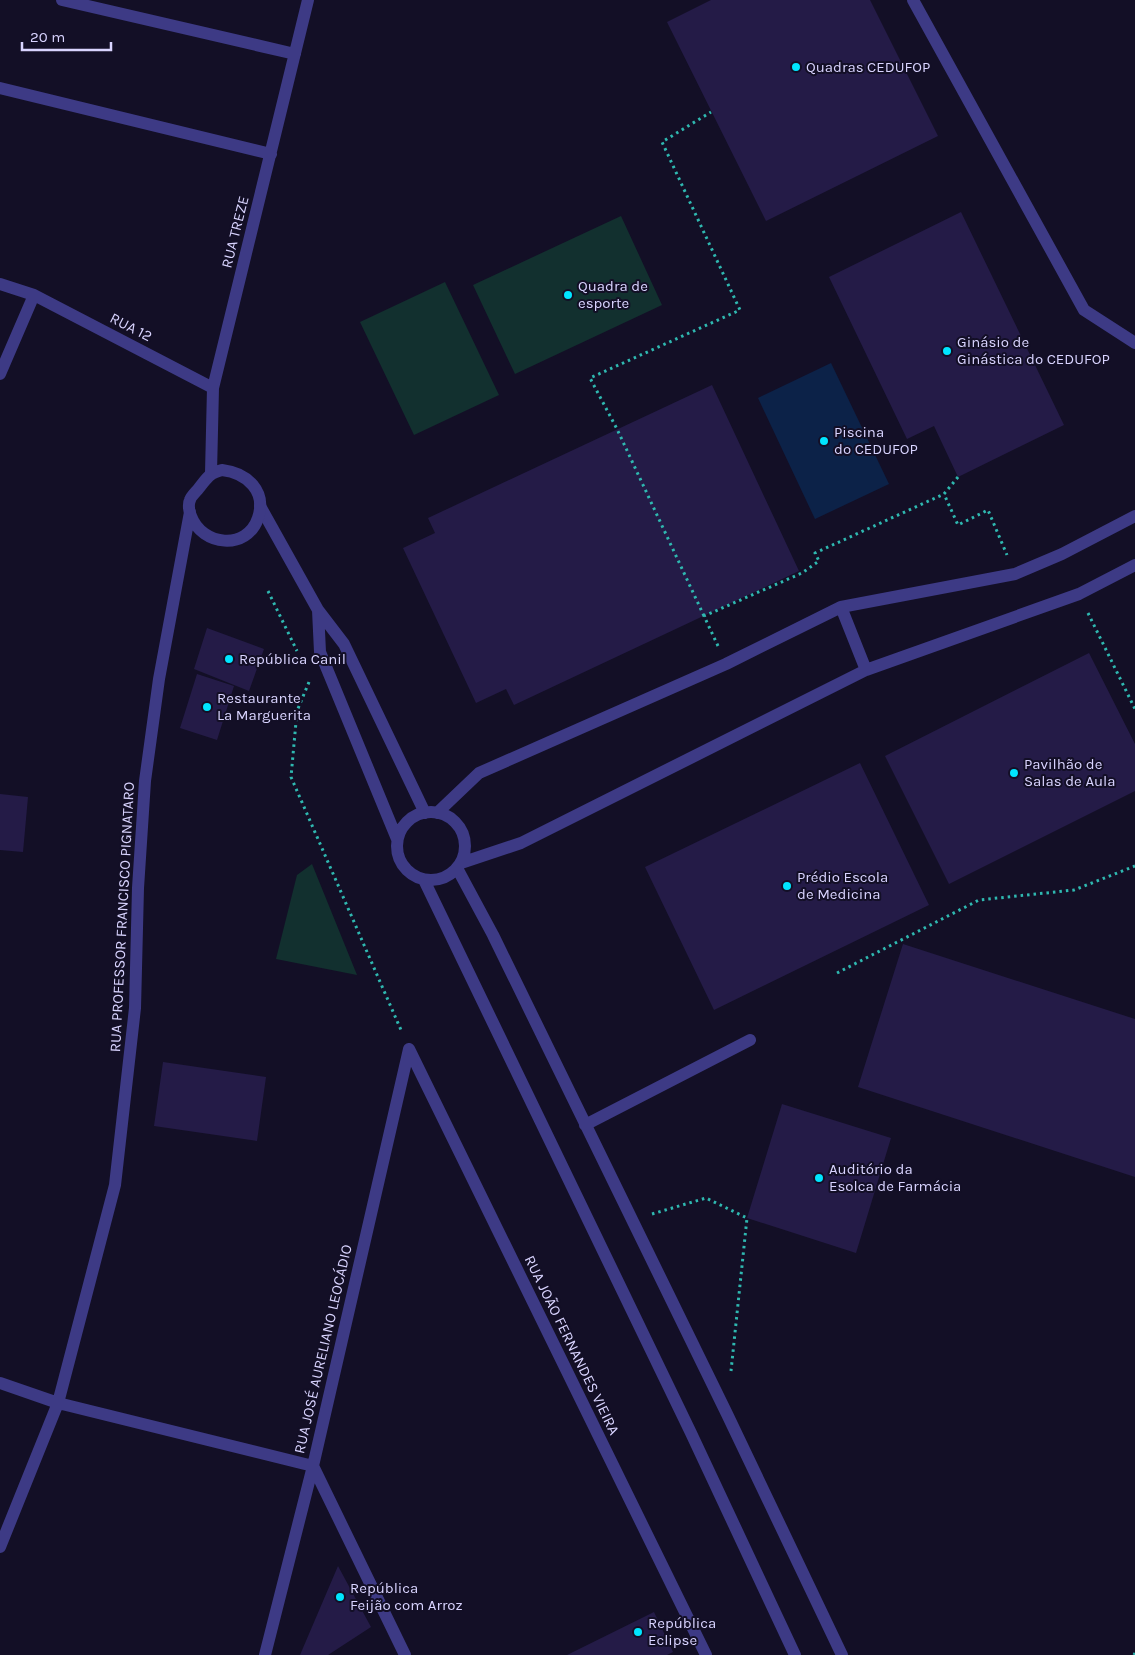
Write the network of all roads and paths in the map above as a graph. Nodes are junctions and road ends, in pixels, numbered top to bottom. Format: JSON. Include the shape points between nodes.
{"nodes":[{"id":1,"x":62,"y":0,"type":"edge"},
{"id":2,"x":308,"y":0,"type":"edge"},
{"id":3,"x":913,"y":0,"type":"edge"},
{"id":4,"x":295,"y":54,"type":"junction"},
{"id":5,"x":0,"y":88,"type":"edge"},
{"id":6,"x":712,"y":112,"type":"dead end"},
{"id":7,"x":271,"y":154,"type":"junction"},
{"id":8,"x":0,"y":284,"type":"edge"},
{"id":9,"x":34,"y":295,"type":"junction"},
{"id":10,"x":1135,"y":343,"type":"edge"},
{"id":11,"x":0,"y":374,"type":"edge"},
{"id":12,"x":213,"y":388,"type":"junction"},
{"id":13,"x":211,"y":473,"type":"junction"},
{"id":14,"x":958,"y":477,"type":"dead end"},
{"id":15,"x":944,"y":494,"type":"junction"},
{"id":16,"x":260,"y":506,"type":"junction"},
{"id":17,"x":190,"y":512,"type":"junction"},
{"id":18,"x":1135,"y":516,"type":"edge"},
{"id":19,"x":1135,"y":565,"type":"edge"},
{"id":20,"x":1015,"y":574,"type":"junction"},
{"id":21,"x":268,"y":592,"type":"dead end"},
{"id":22,"x":1078,"y":594,"type":"junction"},
{"id":23,"x":841,"y":607,"type":"junction"},
{"id":24,"x":318,"y":610,"type":"junction"},
{"id":25,"x":704,"y":616,"type":"junction"},
{"id":26,"x":298,"y":653,"type":"dead end"},
{"id":27,"x":726,"y":664,"type":"junction"},
{"id":28,"x":866,"y":670,"type":"junction"},
{"id":29,"x":310,"y":679,"type":"dead end"},
{"id":30,"x":1135,"y":709,"type":"edge"},
{"id":31,"x":431,"y":813,"type":"junction"},
{"id":32,"x":397,"y":839,"type":"junction"},
{"id":33,"x":459,"y":866,"type":"junction"},
{"id":34,"x":1135,"y":866,"type":"edge"},
{"id":35,"x":424,"y":880,"type":"junction"},
{"id":36,"x":837,"y":973,"type":"dead end"},
{"id":37,"x":750,"y":1040,"type":"dead end"},
{"id":38,"x":410,"y":1049,"type":"junction"},
{"id":39,"x":585,"y":1126,"type":"junction"},
{"id":40,"x":632,"y":1220,"type":"junction"},
{"id":41,"x":731,"y":1375,"type":"dead end"},
{"id":42,"x":0,"y":1383,"type":"edge"},
{"id":43,"x":58,"y":1403,"type":"junction"},
{"id":44,"x":313,"y":1466,"type":"junction"},
{"id":45,"x":0,"y":1547,"type":"edge"},
{"id":46,"x":265,"y":1655,"type":"edge"},
{"id":47,"x":405,"y":1655,"type":"edge"},
{"id":48,"x":706,"y":1655,"type":"edge"},
{"id":49,"x":795,"y":1655,"type":"edge"},
{"id":50,"x":842,"y":1655,"type":"edge"}],
"edges":[{"from":1,"to":4,"type":"street"},
{"from":2,"to":4,"type":"street","name":"RUA TREZE"},
{"from":3,"to":10,"type":"street","via":[[1084,310]]},
{"from":4,"to":7,"type":"street","name":"RUA TREZE"},
{"from":5,"to":7,"type":"street"},
{"from":6,"to":25,"type":"path","via":[[662,142],[740,310],[590,378]]},
{"from":7,"to":12,"type":"street","name":"RUA TREZE"},
{"from":8,"to":9,"type":"street","name":"RUA 12"},
{"from":9,"to":11,"type":"street"},
{"from":9,"to":12,"type":"street","name":"RUA 12"},
{"from":12,"to":13,"type":"street","name":"RUA TREZE"},
{"from":13,"to":16,"type":"street","via":[[222,470],[245,477],[253,485]]},
{"from":13,"to":17,"type":"street","via":[[190,500]]},
{"from":14,"to":15,"type":"path"},
{"from":15,"to":20,"type":"path","via":[[958,525],[988,510]]},
{"from":15,"to":25,"type":"path","via":[[815,553],[819,560],[802,573]]},
{"from":16,"to":17,"type":"street","via":[[253,528],[240,538],[223,541],[202,533]]},
{"from":16,"to":24,"type":"street"},
{"from":17,"to":43,"type":"street","name":"RUA PROFESSOR FRANCISCO PIGNATARO","via":[[159,679],[145,782],[135,1008],[115,1185]]},
{"from":18,"to":20,"type":"street"},
{"from":19,"to":22,"type":"street"},
{"from":20,"to":23,"type":"street"},
{"from":21,"to":26,"type":"path"},
{"from":22,"to":28,"type":"street"},
{"from":22,"to":30,"type":"path"},
{"from":23,"to":27,"type":"street"},
{"from":23,"to":28,"type":"street"},
{"from":24,"to":31,"type":"street","via":[[344,644]]},
{"from":24,"to":32,"type":"street","via":[[320,652]]},
{"from":25,"to":27,"type":"path"},
{"from":27,"to":31,"type":"street","via":[[479,773]]},
{"from":28,"to":33,"type":"street","via":[[521,843]]},
{"from":29,"to":38,"type":"path","via":[[297,711],[291,777]]},
{"from":31,"to":32,"type":"street","via":[[415,816],[407,822]]},
{"from":31,"to":33,"type":"street","via":[[446,815],[459,828],[465,846]]},
{"from":32,"to":35,"type":"street","via":[[397,850],[406,870]]},
{"from":33,"to":35,"type":"street","via":[[443,879]]},
{"from":33,"to":39,"type":"street"},
{"from":34,"to":36,"type":"path","via":[[1074,890],[979,900]]},
{"from":35,"to":49,"type":"street","via":[[683,1415]]},
{"from":37,"to":39,"type":"street"},
{"from":38,"to":44,"type":"street","name":"RUA JOSÉ AURELIANO LEOCÁDIO"},
{"from":38,"to":48,"type":"street","name":"RUA JOÃO FERNANDES VIEIRA"},
{"from":39,"to":40,"type":"street"},
{"from":40,"to":41,"type":"path","via":[[706,1198],[747,1218]]},
{"from":40,"to":50,"type":"street"},
{"from":42,"to":43,"type":"street"},
{"from":43,"to":44,"type":"street"},
{"from":43,"to":45,"type":"street","name":"RUA PROFESSOR FRANCISCO PIGNATARO"},
{"from":44,"to":46,"type":"street","name":"RUA JOSÉ AURELIANO LEOCÁDIO"},
{"from":44,"to":47,"type":"street"}]}
